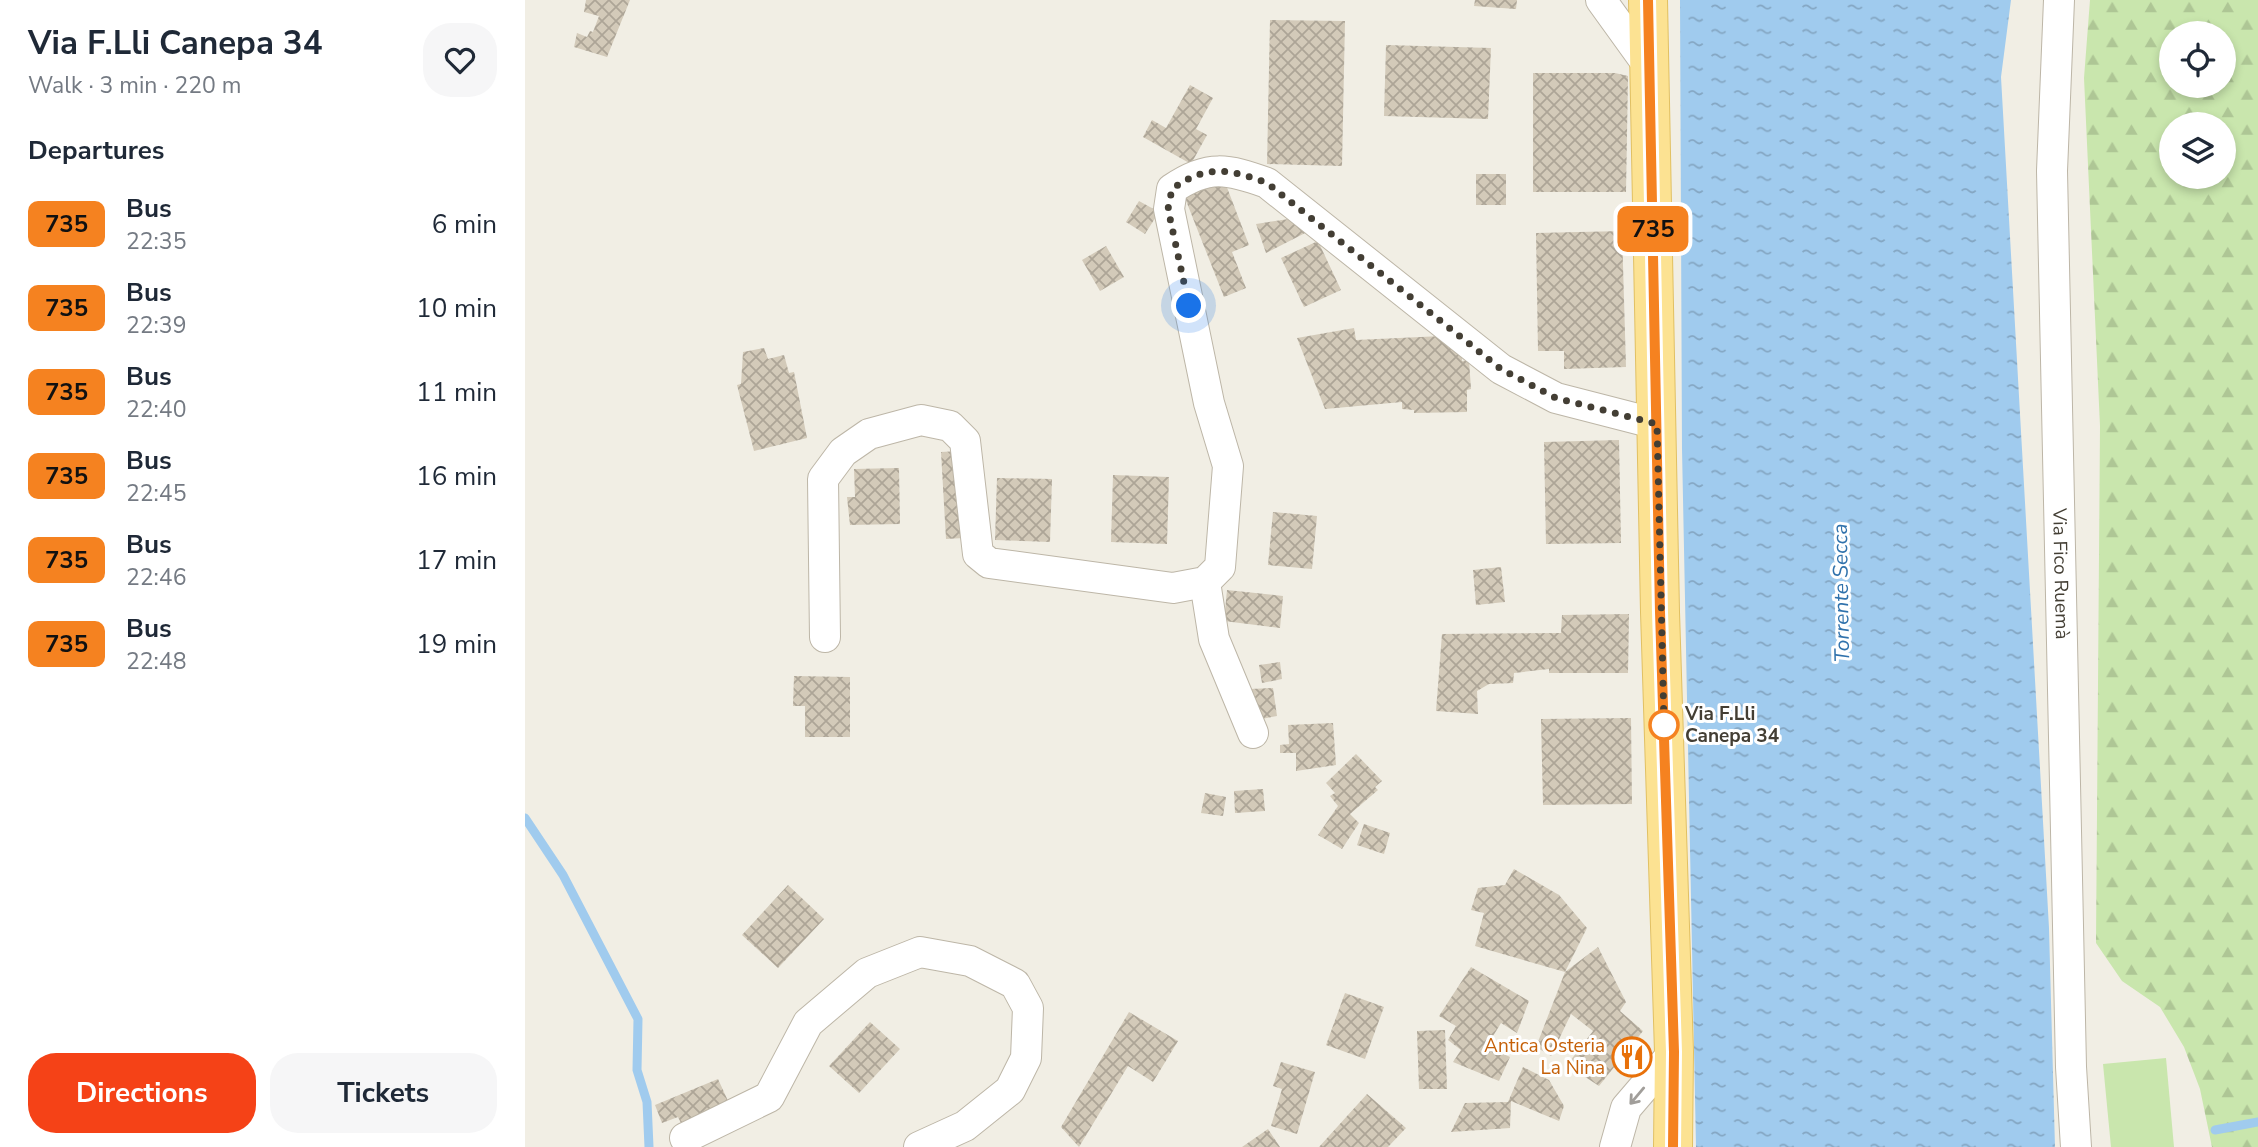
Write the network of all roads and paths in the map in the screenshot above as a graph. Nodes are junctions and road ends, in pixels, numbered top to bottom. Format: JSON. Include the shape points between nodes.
{"nodes":[{"id":1,"x":1601,"y":0,"type":"edge"},
{"id":2,"x":1648,"y":0,"type":"edge"},
{"id":3,"x":2059,"y":0,"type":"edge"},
{"id":4,"x":1650,"y":68,"type":"junction"},
{"id":5,"x":1657,"y":424,"type":"junction"},
{"id":6,"x":1205,"y":582,"type":"junction"},
{"id":7,"x":825,"y":637,"type":"dead end"},
{"id":8,"x":1253,"y":733,"type":"dead end"},
{"id":9,"x":1674,"y":1052,"type":"junction"},
{"id":10,"x":685,"y":1138,"type":"dead end"},
{"id":11,"x":919,"y":1147,"type":"edge"},
{"id":12,"x":1615,"y":1147,"type":"edge"},
{"id":13,"x":1672,"y":1147,"type":"edge"},
{"id":14,"x":2076,"y":1147,"type":"edge"}],
"edges":[{"from":1,"to":4,"type":"street"},
{"from":2,"to":4,"type":"main road"},
{"from":3,"to":14,"type":"street","name":"Via Fico Ruemà","via":[[2052,185]]},
{"from":4,"to":5,"type":"main road"},
{"from":5,"to":6,"type":"street","via":[[1556,398],[1501,369],[1267,183],[1231,170],[1190,176],[1172,189],[1168,209],[1209,403],[1228,466],[1220,567]]},
{"from":5,"to":9,"type":"main road"},
{"from":6,"to":7,"type":"street","via":[[1173,588],[989,563],[978,554],[965,441],[950,426],[921,420],[869,434],[843,452],[823,479]]},
{"from":6,"to":8,"type":"street","via":[[1214,639]]},
{"from":9,"to":12,"type":"street","one_way":true,"via":[[1626,1108]]},
{"from":9,"to":13,"type":"main road"},
{"from":10,"to":11,"type":"street","via":[[769,1097],[808,1023],[867,973],[921,952],[970,961],[1015,984],[1028,1007],[1026,1058],[1010,1090],[965,1126]]}]}
